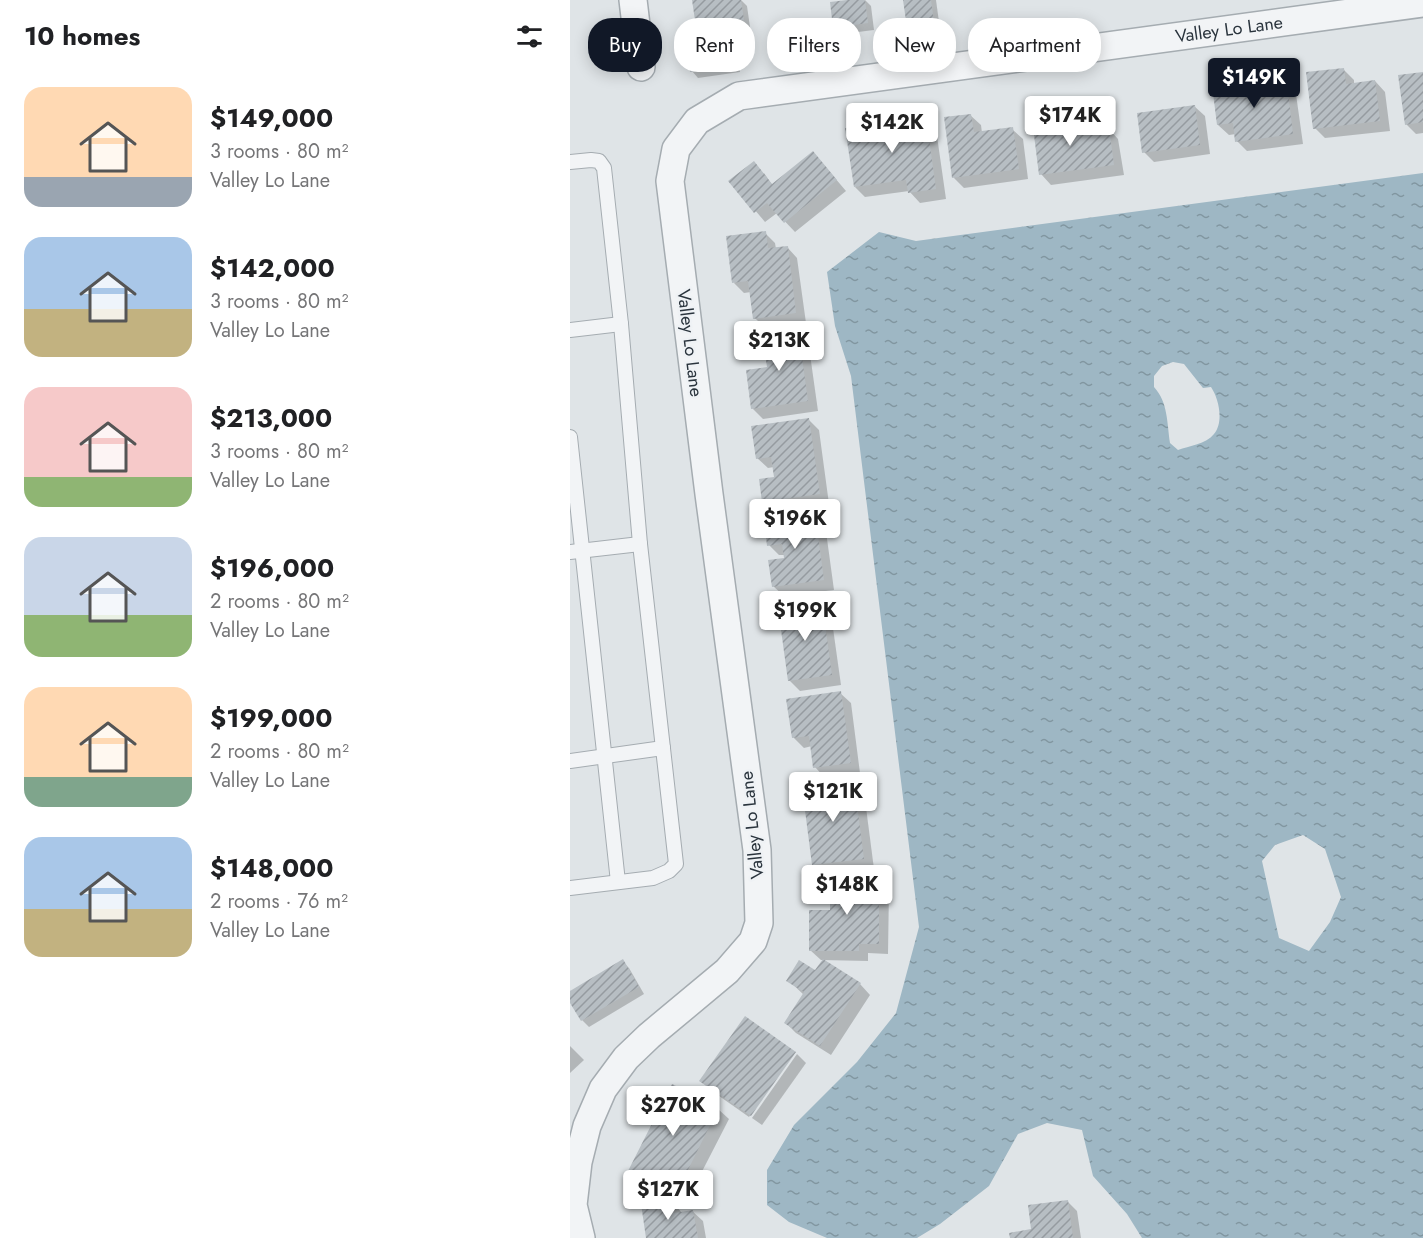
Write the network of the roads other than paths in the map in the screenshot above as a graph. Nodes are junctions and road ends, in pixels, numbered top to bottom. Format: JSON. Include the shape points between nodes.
{"nodes":[{"id":1,"x":633,"y":0,"type":"edge"},
{"id":2,"x":1423,"y":3,"type":"edge"},
{"id":3,"x":635,"y":18,"type":"edge"},
{"id":4,"x":570,"y":162,"type":"edge"},
{"id":5,"x":621,"y":324,"type":"junction"},
{"id":6,"x":570,"y":330,"type":"edge"},
{"id":7,"x":570,"y":436,"type":"edge"},
{"id":8,"x":640,"y":543,"type":"junction"},
{"id":9,"x":576,"y":551,"type":"edge"},
{"id":10,"x":663,"y":748,"type":"junction"},
{"id":11,"x":604,"y":756,"type":"junction"},
{"id":12,"x":570,"y":761,"type":"edge"},
{"id":13,"x":618,"y":882,"type":"junction"},
{"id":14,"x":570,"y":888,"type":"edge"},
{"id":15,"x":581,"y":1238,"type":"edge"}],
"edges":[{"from":1,"to":3,"type":"street"},
{"from":2,"to":15,"type":"street","name":"Valley Lo Lane","via":[[738,96],[697,121],[676,149],[670,181],[757,850],[759,923],[753,941],[727,971],[649,1036],[603,1089],[587,1126],[578,1162],[573,1205]]},
{"from":4,"to":5,"type":"lane","via":[[599,161],[604,168]]},
{"from":5,"to":6,"type":"lane"},
{"from":5,"to":8,"type":"lane"},
{"from":7,"to":9,"type":"lane"},
{"from":8,"to":9,"type":"lane"},
{"from":8,"to":10,"type":"lane"},
{"from":9,"to":11,"type":"lane"},
{"from":10,"to":11,"type":"lane"},
{"from":10,"to":13,"type":"lane","via":[[676,864],[653,878]]},
{"from":11,"to":12,"type":"lane"},
{"from":11,"to":13,"type":"lane"},
{"from":13,"to":14,"type":"lane"}]}
